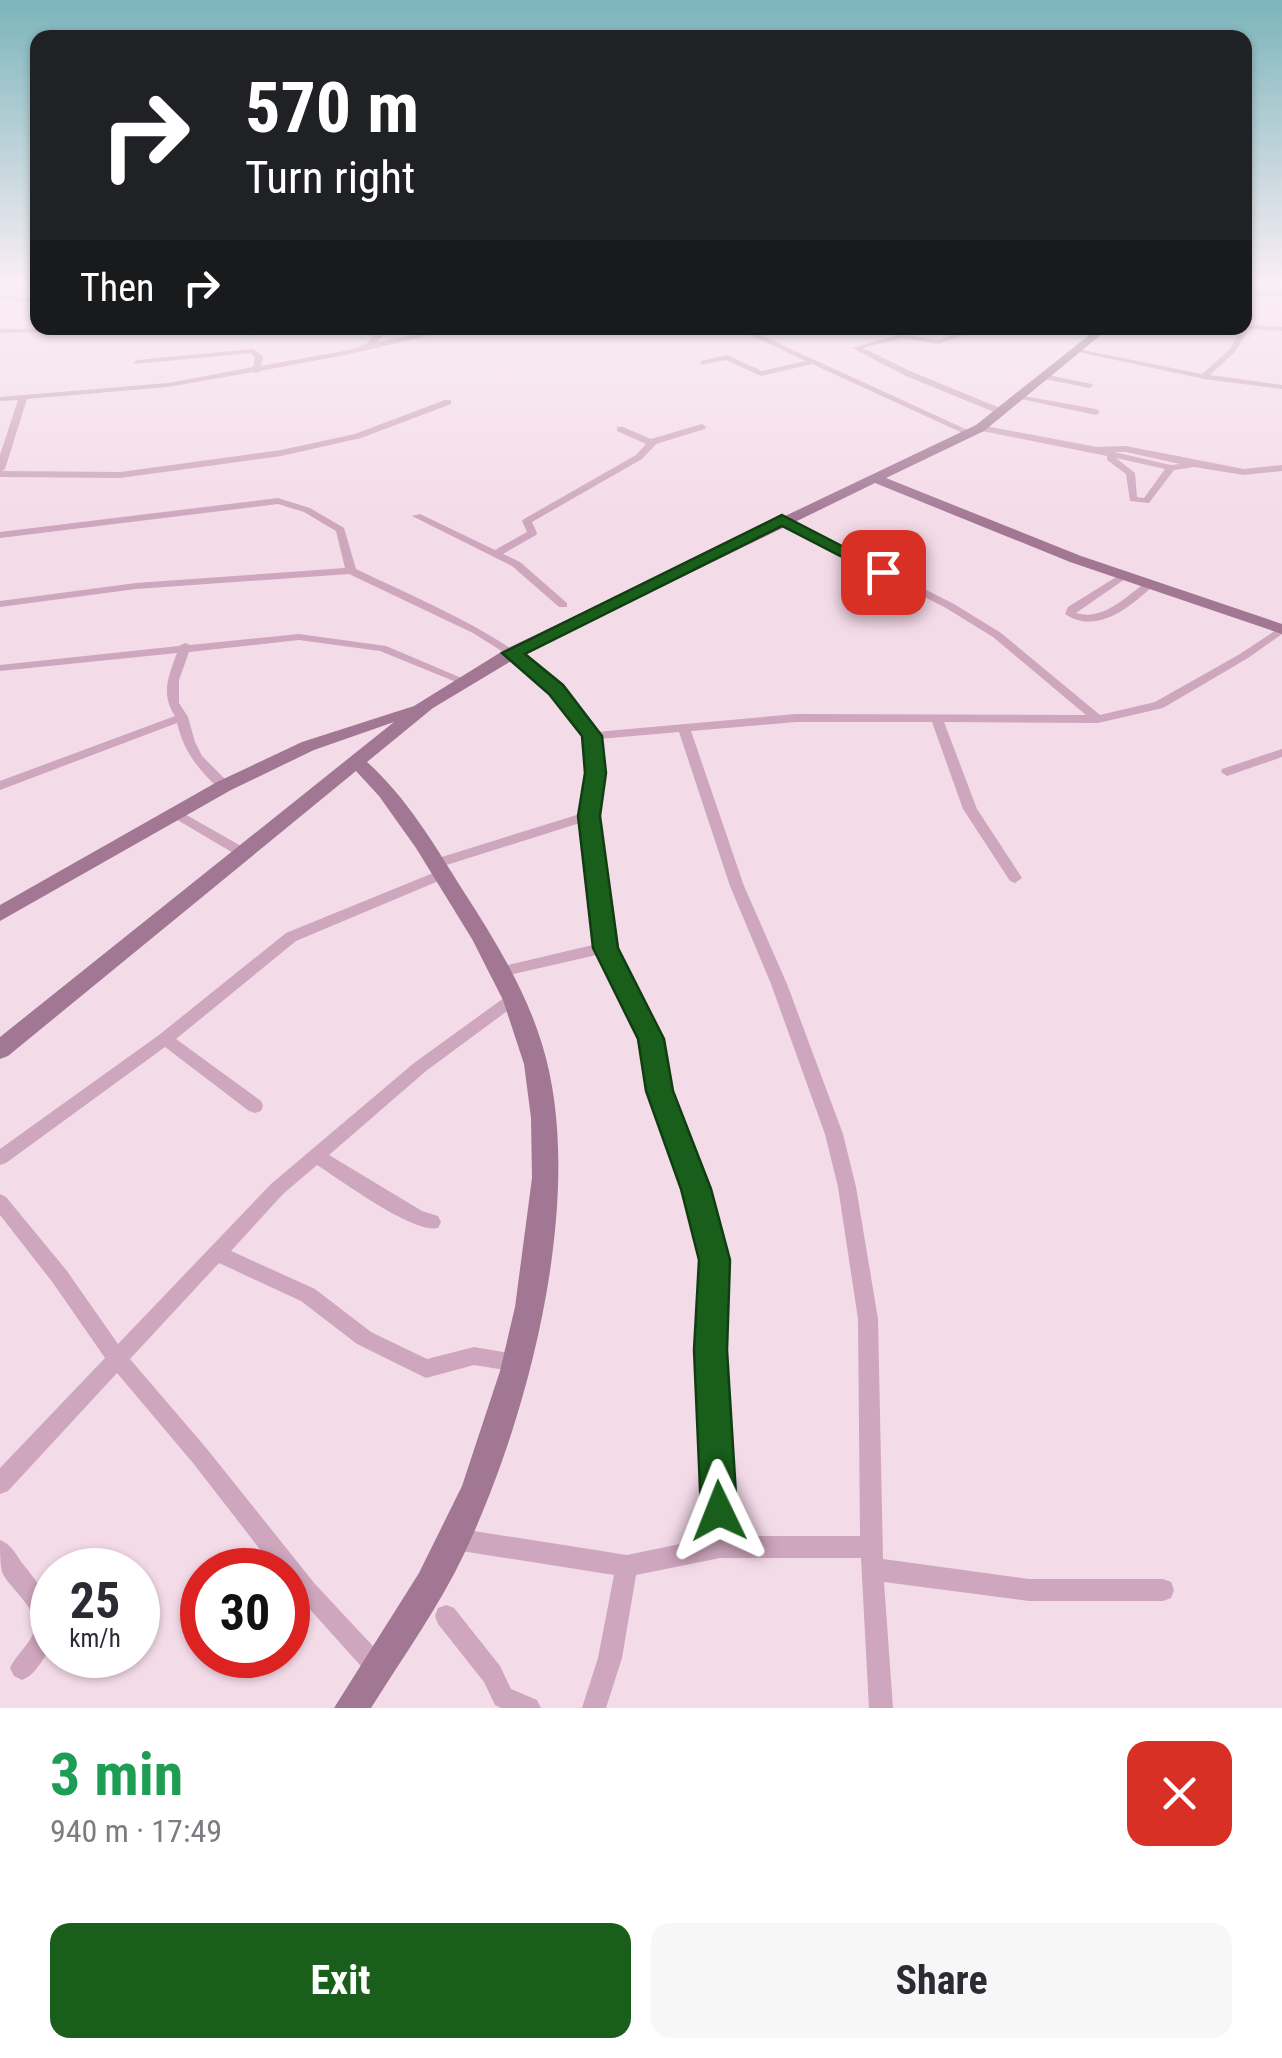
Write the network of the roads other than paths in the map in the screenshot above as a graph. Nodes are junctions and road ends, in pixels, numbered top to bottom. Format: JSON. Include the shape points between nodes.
{"nodes":[{"id":1,"x":257,"y":364,"type":"edge"},
{"id":2,"x":289,"y":364,"type":"edge"},
{"id":3,"x":740,"y":364,"type":"edge"},
{"id":4,"x":802,"y":364,"type":"edge"},
{"id":5,"x":813,"y":364,"type":"edge"},
{"id":6,"x":888,"y":364,"type":"edge"},
{"id":7,"x":1063,"y":364,"type":"edge"},
{"id":8,"x":1140,"y":364,"type":"edge"},
{"id":9,"x":1218,"y":364,"type":"edge"},
{"id":10,"x":256,"y":371,"type":"junction"},
{"id":11,"x":1048,"y":376,"type":"junction"},
{"id":12,"x":1204,"y":377,"type":"junction"},
{"id":13,"x":1088,"y":386,"type":"dead end"},
{"id":14,"x":1282,"y":387,"type":"edge"},
{"id":15,"x":23,"y":398,"type":"junction"},
{"id":16,"x":1021,"y":398,"type":"junction"},
{"id":17,"x":0,"y":399,"type":"edge"},
{"id":18,"x":448,"y":402,"type":"dead end"},
{"id":19,"x":1002,"y":412,"type":"junction"},
{"id":20,"x":1096,"y":412,"type":"dead end"},
{"id":21,"x":702,"y":427,"type":"dead end"},
{"id":22,"x":620,"y":429,"type":"dead end"},
{"id":23,"x":975,"y":430,"type":"junction"},
{"id":24,"x":652,"y":443,"type":"junction"},
{"id":25,"x":1099,"y":450,"type":"junction"},
{"id":26,"x":1194,"y":464,"type":"junction"},
{"id":27,"x":1172,"y":468,"type":"junction"},
{"id":28,"x":1282,"y":468,"type":"edge"},
{"id":29,"x":0,"y":471,"type":"edge"},
{"id":30,"x":874,"y":478,"type":"junction"},
{"id":31,"x":417,"y":516,"type":"dead end"},
{"id":32,"x":782,"y":520,"type":"junction"},
{"id":33,"x":0,"y":535,"type":"edge"},
{"id":34,"x":495,"y":554,"type":"junction"},
{"id":35,"x":351,"y":570,"type":"junction"},
{"id":36,"x":1121,"y":577,"type":"junction"},
{"id":37,"x":1148,"y":586,"type":"junction"},
{"id":38,"x":0,"y":604,"type":"edge"},
{"id":39,"x":564,"y":605,"type":"dead end"},
{"id":40,"x":1282,"y":629,"type":"edge"},
{"id":41,"x":185,"y":646,"type":"junction"},
{"id":42,"x":512,"y":653,"type":"junction"},
{"id":43,"x":0,"y":668,"type":"edge"},
{"id":44,"x":465,"y":682,"type":"junction"},
{"id":45,"x":427,"y":704,"type":"junction"},
{"id":46,"x":182,"y":717,"type":"junction"},
{"id":47,"x":936,"y":718,"type":"junction"},
{"id":48,"x":1098,"y":720,"type":"junction"},
{"id":49,"x":685,"y":730,"type":"junction"},
{"id":50,"x":592,"y":736,"type":"junction"},
{"id":51,"x":1282,"y":754,"type":"edge"},
{"id":52,"x":356,"y":761,"type":"junction"},
{"id":53,"x":1227,"y":772,"type":"dead end"},
{"id":54,"x":0,"y":786,"type":"edge"},
{"id":55,"x":224,"y":786,"type":"junction"},
{"id":56,"x":174,"y":812,"type":"junction"},
{"id":57,"x":589,"y":816,"type":"junction"},
{"id":58,"x":245,"y":854,"type":"junction"},
{"id":59,"x":440,"y":868,"type":"junction"},
{"id":60,"x":1015,"y":878,"type":"dead end"},
{"id":61,"x":0,"y":913,"type":"edge"},
{"id":62,"x":605,"y":948,"type":"junction"},
{"id":63,"x":500,"y":972,"type":"junction"},
{"id":64,"x":513,"y":1000,"type":"junction"},
{"id":65,"x":165,"y":1039,"type":"junction"},
{"id":66,"x":0,"y":1050,"type":"edge"},
{"id":67,"x":255,"y":1106,"type":"dead end"},
{"id":68,"x":315,"y":1155,"type":"junction"},
{"id":69,"x":0,"y":1158,"type":"edge"},
{"id":70,"x":2,"y":1208,"type":"edge"},
{"id":71,"x":432,"y":1222,"type":"dead end"},
{"id":72,"x":218,"y":1254,"type":"junction"},
{"id":73,"x":118,"y":1360,"type":"junction"},
{"id":74,"x":518,"y":1363,"type":"junction"},
{"id":75,"x":0,"y":1483,"type":"edge"},
{"id":76,"x":455,"y":1538,"type":"junction"},
{"id":77,"x":720,"y":1547,"type":"junction"},
{"id":78,"x":0,"y":1551,"type":"edge"},
{"id":79,"x":872,"y":1558,"type":"junction"},
{"id":80,"x":627,"y":1566,"type":"junction"},
{"id":81,"x":1163,"y":1590,"type":"dead end"},
{"id":82,"x":446,"y":1616,"type":"dead end"},
{"id":83,"x":377,"y":1666,"type":"junction"},
{"id":84,"x":22,"y":1668,"type":"dead end"},
{"id":85,"x":594,"y":1707,"type":"edge"},
{"id":86,"x":352,"y":1708,"type":"edge"},
{"id":87,"x":528,"y":1708,"type":"edge"},
{"id":88,"x":882,"y":1708,"type":"edge"}],
"edges":[{"from":1,"to":10,"type":"street"},
{"from":2,"to":10,"type":"street"},
{"from":3,"to":4,"type":"street","via":[[760,374]]},
{"from":5,"to":23,"type":"street"},
{"from":6,"to":19,"type":"street"},
{"from":7,"to":11,"type":"main road"},
{"from":8,"to":12,"type":"street"},
{"from":9,"to":12,"type":"street"},
{"from":10,"to":15,"type":"street"},
{"from":11,"to":13,"type":"street"},
{"from":11,"to":16,"type":"main road"},
{"from":12,"to":14,"type":"street"},
{"from":15,"to":17,"type":"street"},
{"from":15,"to":29,"type":"street"},
{"from":16,"to":19,"type":"main road"},
{"from":16,"to":20,"type":"street"},
{"from":18,"to":29,"type":"street","via":[[358,436],[281,453],[120,475]]},
{"from":19,"to":23,"type":"main road"},
{"from":21,"to":24,"type":"street"},
{"from":22,"to":24,"type":"street"},
{"from":23,"to":25,"type":"street"},
{"from":23,"to":30,"type":"main road"},
{"from":24,"to":34,"type":"street","via":[[527,521],[532,534]]},
{"from":25,"to":26,"type":"street","via":[[1124,448]]},
{"from":25,"to":27,"type":"street"},
{"from":25,"to":27,"type":"street","via":[[1130,473],[1133,498],[1140,502]]},
{"from":26,"to":27,"type":"street"},
{"from":26,"to":28,"type":"street","via":[[1244,472]]},
{"from":30,"to":32,"type":"main road"},
{"from":30,"to":36,"type":"main road"},
{"from":31,"to":34,"type":"street"},
{"from":32,"to":42,"type":"main road"},
{"from":32,"to":48,"type":"street","via":[[997,635]]},
{"from":33,"to":35,"type":"street","via":[[284,502],[342,532]]},
{"from":34,"to":39,"type":"street"},
{"from":35,"to":38,"type":"street"},
{"from":35,"to":42,"type":"street"},
{"from":36,"to":37,"type":"main road"},
{"from":36,"to":37,"type":"street","via":[[1070,614],[1083,622],[1101,619]]},
{"from":37,"to":40,"type":"main road"},
{"from":40,"to":48,"type":"street","via":[[1159,705]]},
{"from":41,"to":43,"type":"street"},
{"from":41,"to":44,"type":"street","via":[[299,636],[350,641]]},
{"from":41,"to":46,"type":"street","via":[[171,696]]},
{"from":42,"to":44,"type":"main road"},
{"from":42,"to":50,"type":"street","via":[[556,690]]},
{"from":44,"to":45,"type":"main road"},
{"from":45,"to":52,"type":"main road"},
{"from":45,"to":55,"type":"main road","via":[[308,746]]},
{"from":46,"to":54,"type":"street"},
{"from":46,"to":55,"type":"street","via":[[192,754]]},
{"from":47,"to":48,"type":"street"},
{"from":47,"to":49,"type":"street","via":[[796,718]]},
{"from":47,"to":60,"type":"street","via":[[970,809]]},
{"from":49,"to":50,"type":"street"},
{"from":49,"to":79,"type":"street","via":[[848,1186],[868,1318]]},
{"from":50,"to":57,"type":"street","via":[[596,773]]},
{"from":51,"to":53,"type":"street"},
{"from":52,"to":58,"type":"main road"},
{"from":52,"to":59,"type":"main road"},
{"from":55,"to":56,"type":"main road"},
{"from":56,"to":58,"type":"street"},
{"from":56,"to":61,"type":"main road"},
{"from":57,"to":59,"type":"street"},
{"from":57,"to":62,"type":"street"},
{"from":58,"to":66,"type":"main road"},
{"from":59,"to":63,"type":"main road"},
{"from":59,"to":65,"type":"street","via":[[291,936]]},
{"from":62,"to":63,"type":"street"},
{"from":62,"to":77,"type":"street","via":[[651,1039],[660,1091],[715,1260],[710,1350]]},
{"from":63,"to":64,"type":"main road"},
{"from":64,"to":68,"type":"street"},
{"from":64,"to":74,"type":"main road","via":[[535,1060],[546,1123],[538,1258]]},
{"from":65,"to":67,"type":"street"},
{"from":65,"to":69,"type":"street"},
{"from":68,"to":71,"type":"street"},
{"from":68,"to":72,"type":"street"},
{"from":70,"to":73,"type":"street"},
{"from":72,"to":73,"type":"street"},
{"from":72,"to":74,"type":"street","via":[[308,1296],[364,1338],[426,1369],[474,1356]]},
{"from":73,"to":75,"type":"street"},
{"from":73,"to":83,"type":"street","via":[[307,1592]]},
{"from":74,"to":76,"type":"main road"},
{"from":76,"to":80,"type":"street"},
{"from":76,"to":83,"type":"main road"},
{"from":77,"to":79,"type":"street"},
{"from":77,"to":80,"type":"street"},
{"from":78,"to":84,"type":"street","via":[[47,1622]]},
{"from":79,"to":81,"type":"street","via":[[1029,1590]]},
{"from":79,"to":88,"type":"street"},
{"from":80,"to":85,"type":"street"},
{"from":82,"to":87,"type":"street","via":[[492,1674],[502,1698]]},
{"from":83,"to":86,"type":"main road"}]}
